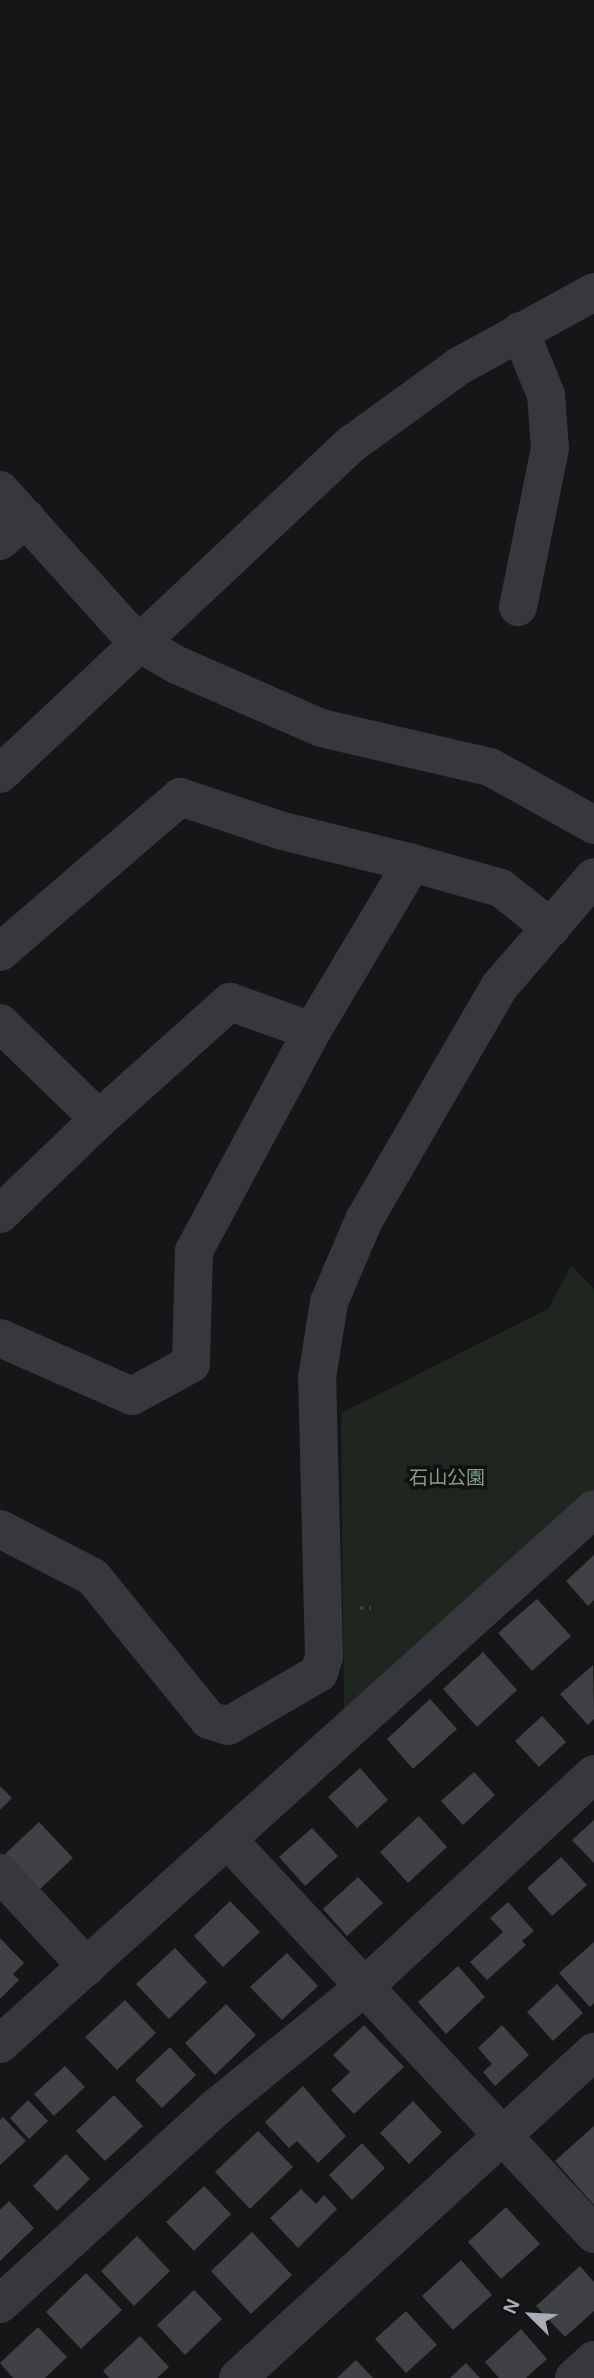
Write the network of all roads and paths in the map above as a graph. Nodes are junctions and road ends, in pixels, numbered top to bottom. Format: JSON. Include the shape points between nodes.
{"nodes":[{"id":1,"x":594,"y":292,"type":"edge"},
{"id":2,"x":520,"y":331,"type":"junction"},
{"id":3,"x":0,"y":490,"type":"edge"},
{"id":4,"x":13,"y":530,"type":"edge"},
{"id":5,"x":518,"y":607,"type":"dead end"},
{"id":6,"x":137,"y":642,"type":"junction"},
{"id":7,"x":0,"y":774,"type":"edge"},
{"id":8,"x":594,"y":825,"type":"edge"},
{"id":9,"x":412,"y":863,"type":"junction"},
{"id":10,"x":594,"y":877,"type":"edge"},
{"id":11,"x":551,"y":928,"type":"junction"},
{"id":12,"x":0,"y":952,"type":"edge"},
{"id":13,"x":0,"y":1023,"type":"edge"},
{"id":14,"x":312,"y":1031,"type":"junction"},
{"id":15,"x":99,"y":1119,"type":"junction"},
{"id":16,"x":0,"y":1214,"type":"edge"},
{"id":17,"x":0,"y":1338,"type":"edge"},
{"id":18,"x":594,"y":1509,"type":"edge"},
{"id":19,"x":0,"y":1529,"type":"edge"},
{"id":20,"x":594,"y":1774,"type":"edge"},
{"id":21,"x":230,"y":1842,"type":"junction"},
{"id":22,"x":0,"y":1872,"type":"edge"},
{"id":23,"x":87,"y":1967,"type":"junction"},
{"id":24,"x":363,"y":1988,"type":"junction"},
{"id":25,"x":0,"y":2044,"type":"edge"},
{"id":26,"x":594,"y":2052,"type":"edge"},
{"id":27,"x":502,"y":2134,"type":"junction"},
{"id":28,"x":594,"y":2234,"type":"edge"},
{"id":29,"x":0,"y":2304,"type":"edge"},
{"id":30,"x":594,"y":2360,"type":"edge"},
{"id":31,"x":238,"y":2378,"type":"edge"},
{"id":32,"x":574,"y":2378,"type":"edge"}],
"edges":[{"from":1,"to":2,"type":"street"},
{"from":2,"to":5,"type":"street","via":[[546,395],[550,449]]},
{"from":2,"to":6,"type":"street","via":[[459,366],[353,443],[220,573]]},
{"from":3,"to":4,"type":"street"},
{"from":4,"to":6,"type":"street"},
{"from":6,"to":7,"type":"street"},
{"from":6,"to":8,"type":"street","via":[[187,671],[321,728],[491,767]]},
{"from":9,"to":11,"type":"street","via":[[501,888]]},
{"from":9,"to":12,"type":"street","via":[[279,830],[180,797]]},
{"from":9,"to":14,"type":"street"},
{"from":10,"to":11,"type":"street"},
{"from":11,"to":19,"type":"street","via":[[499,988],[364,1220],[329,1302],[317,1378],[324,1657],[319,1673],[228,1726],[209,1720],[93,1577]]},
{"from":13,"to":15,"type":"street"},
{"from":14,"to":15,"type":"street","via":[[230,1002]]},
{"from":14,"to":17,"type":"street","via":[[194,1251],[191,1364],[132,1396]]},
{"from":15,"to":16,"type":"street"},
{"from":18,"to":21,"type":"street"},
{"from":20,"to":24,"type":"street"},
{"from":21,"to":23,"type":"street"},
{"from":21,"to":24,"type":"street"},
{"from":22,"to":23,"type":"street"},
{"from":23,"to":25,"type":"street"},
{"from":24,"to":27,"type":"street"},
{"from":24,"to":29,"type":"street","via":[[214,2109]]},
{"from":26,"to":27,"type":"street"},
{"from":27,"to":28,"type":"street"},
{"from":27,"to":31,"type":"street"},
{"from":30,"to":32,"type":"street"}]}
